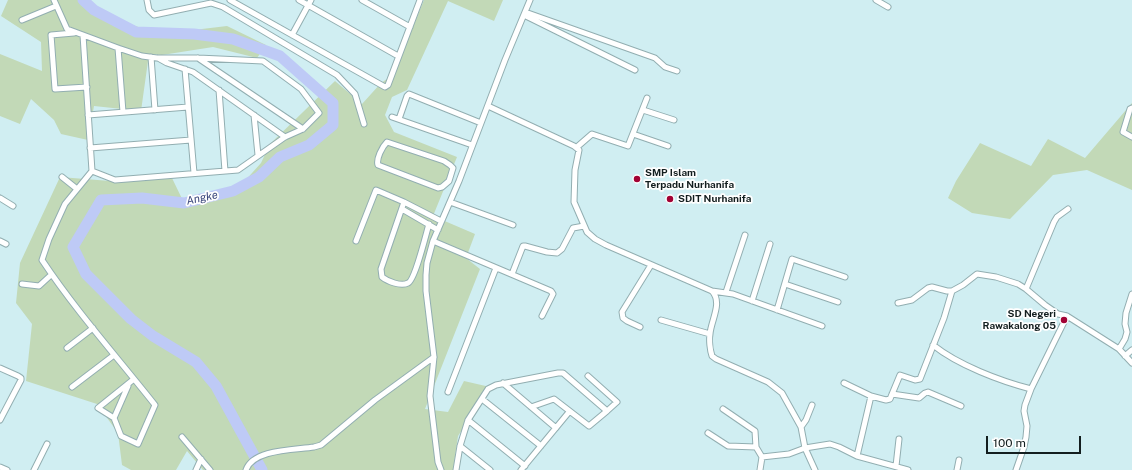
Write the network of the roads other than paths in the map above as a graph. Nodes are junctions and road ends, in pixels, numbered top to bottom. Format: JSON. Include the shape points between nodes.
{"nodes":[{"id":1,"x":54,"y":0,"type":"edge"},
{"id":2,"x":147,"y":0,"type":"edge"},
{"id":3,"x":230,"y":0,"type":"edge"},
{"id":4,"x":299,"y":0,"type":"edge"},
{"id":5,"x":362,"y":0,"type":"edge"},
{"id":6,"x":420,"y":0,"type":"edge"},
{"id":7,"x":530,"y":0,"type":"edge"},
{"id":8,"x":876,"y":0,"type":"edge"},
{"id":9,"x":309,"y":3,"type":"edge"},
{"id":10,"x":56,"y":6,"type":"junction"},
{"id":11,"x":888,"y":7,"type":"dead end"},
{"id":12,"x":524,"y":14,"type":"junction"},
{"id":13,"x":22,"y":20,"type":"dead end"},
{"id":14,"x":410,"y":26,"type":"junction"},
{"id":15,"x":76,"y":33,"type":"junction"},
{"id":16,"x":292,"y":35,"type":"junction"},
{"id":17,"x":83,"y":36,"type":"junction"},
{"id":18,"x":118,"y":48,"type":"junction"},
{"id":19,"x":398,"y":56,"type":"junction"},
{"id":20,"x":151,"y":57,"type":"junction"},
{"id":21,"x":157,"y":58,"type":"junction"},
{"id":22,"x":198,"y":58,"type":"junction"},
{"id":23,"x":185,"y":69,"type":"junction"},
{"id":24,"x":635,"y":70,"type":"dead end"},
{"id":25,"x":677,"y":71,"type":"dead end"},
{"id":26,"x":87,"y":87,"type":"junction"},
{"id":27,"x":219,"y":90,"type":"junction"},
{"id":28,"x":647,"y":98,"type":"dead end"},
{"id":29,"x":488,"y":106,"type":"junction"},
{"id":30,"x":188,"y":107,"type":"junction"},
{"id":31,"x":1132,"y":108,"type":"edge"},
{"id":32,"x":155,"y":110,"type":"junction"},
{"id":33,"x":643,"y":110,"type":"junction"},
{"id":34,"x":123,"y":112,"type":"junction"},
{"id":35,"x":88,"y":115,"type":"junction"},
{"id":36,"x":254,"y":115,"type":"junction"},
{"id":37,"x":392,"y":117,"type":"dead end"},
{"id":38,"x":399,"y":119,"type":"junction"},
{"id":39,"x":674,"y":120,"type":"dead end"},
{"id":40,"x":481,"y":123,"type":"junction"},
{"id":41,"x":364,"y":124,"type":"dead end"},
{"id":42,"x":303,"y":129,"type":"junction"},
{"id":43,"x":633,"y":134,"type":"junction"},
{"id":44,"x":285,"y":137,"type":"junction"},
{"id":45,"x":1132,"y":137,"type":"edge"},
{"id":46,"x":191,"y":140,"type":"junction"},
{"id":47,"x":384,"y":144,"type":"joint"},
{"id":48,"x":472,"y":145,"type":"junction"},
{"id":49,"x":668,"y":146,"type":"dead end"},
{"id":50,"x":90,"y":148,"type":"junction"},
{"id":51,"x":577,"y":148,"type":"junction"},
{"id":52,"x":258,"y":155,"type":"junction"},
{"id":53,"x":92,"y":171,"type":"junction"},
{"id":54,"x":225,"y":171,"type":"junction"},
{"id":55,"x":194,"y":173,"type":"junction"},
{"id":56,"x":62,"y":177,"type":"dead end"},
{"id":57,"x":77,"y":189,"type":"junction"},
{"id":58,"x":0,"y":198,"type":"edge"},
{"id":59,"x":404,"y":202,"type":"junction"},
{"id":60,"x":450,"y":202,"type":"junction"},
{"id":61,"x":13,"y":206,"type":"dead end"},
{"id":62,"x":402,"y":209,"type":"junction"},
{"id":63,"x":1068,"y":210,"type":"dead end"},
{"id":64,"x":441,"y":221,"type":"junction"},
{"id":65,"x":428,"y":224,"type":"junction"},
{"id":66,"x":512,"y":225,"type":"dead end"},
{"id":67,"x":584,"y":226,"type":"junction"},
{"id":68,"x":438,"y":230,"type":"junction"},
{"id":69,"x":745,"y":235,"type":"dead end"},
{"id":70,"x":0,"y":241,"type":"edge"},
{"id":71,"x":356,"y":241,"type":"dead end"},
{"id":72,"x":433,"y":241,"type":"junction"},
{"id":73,"x":6,"y":244,"type":"dead end"},
{"id":74,"x":770,"y":244,"type":"dead end"},
{"id":75,"x":651,"y":265,"type":"junction"},
{"id":76,"x":496,"y":268,"type":"junction"},
{"id":77,"x":512,"y":274,"type":"junction"},
{"id":78,"x":51,"y":275,"type":"junction"},
{"id":79,"x":845,"y":277,"type":"dead end"},
{"id":80,"x":22,"y":284,"type":"dead end"},
{"id":81,"x":785,"y":284,"type":"junction"},
{"id":82,"x":1026,"y":289,"type":"junction"},
{"id":83,"x":712,"y":291,"type":"junction"},
{"id":84,"x":952,"y":291,"type":"junction"},
{"id":85,"x":726,"y":292,"type":"junction"},
{"id":86,"x":1132,"y":294,"type":"edge"},
{"id":87,"x":752,"y":301,"type":"junction"},
{"id":88,"x":838,"y":302,"type":"dead end"},
{"id":89,"x":898,"y":303,"type":"dead end"},
{"id":90,"x":777,"y":310,"type":"junction"},
{"id":91,"x":542,"y":316,"type":"dead end"},
{"id":92,"x":1067,"y":316,"type":"junction"},
{"id":93,"x":662,"y":320,"type":"dead end"},
{"id":94,"x":822,"y":326,"type":"dead end"},
{"id":95,"x":93,"y":328,"type":"junction"},
{"id":96,"x":640,"y":328,"type":"dead end"},
{"id":97,"x":710,"y":334,"type":"junction"},
{"id":98,"x":933,"y":345,"type":"junction"},
{"id":99,"x":67,"y":348,"type":"dead end"},
{"id":100,"x":1120,"y":349,"type":"junction"},
{"id":101,"x":1132,"y":350,"type":"edge"},
{"id":102,"x":114,"y":354,"type":"junction"},
{"id":103,"x":1125,"y":356,"type":"junction"},
{"id":104,"x":434,"y":357,"type":"junction"},
{"id":105,"x":1132,"y":363,"type":"edge"},
{"id":106,"x":0,"y":368,"type":"edge"},
{"id":107,"x":588,"y":376,"type":"dead end"},
{"id":108,"x":134,"y":379,"type":"junction"},
{"id":109,"x":503,"y":383,"type":"junction"},
{"id":110,"x":844,"y":383,"type":"dead end"},
{"id":111,"x":128,"y":384,"type":"junction"},
{"id":112,"x":72,"y":387,"type":"dead end"},
{"id":113,"x":1031,"y":389,"type":"junction"},
{"id":114,"x":448,"y":392,"type":"dead end"},
{"id":115,"x":892,"y":394,"type":"junction"},
{"id":116,"x":872,"y":396,"type":"junction"},
{"id":117,"x":482,"y":398,"type":"junction"},
{"id":118,"x":812,"y":406,"type":"dead end"},
{"id":119,"x":961,"y":406,"type":"dead end"},
{"id":120,"x":530,"y":407,"type":"junction"},
{"id":121,"x":723,"y":409,"type":"dead end"},
{"id":122,"x":607,"y":411,"type":"junction"},
{"id":123,"x":570,"y":412,"type":"junction"},
{"id":124,"x":114,"y":418,"type":"junction"},
{"id":125,"x":0,"y":420,"type":"edge"},
{"id":126,"x":468,"y":420,"type":"junction"},
{"id":127,"x":800,"y":427,"type":"junction"},
{"id":128,"x":556,"y":428,"type":"junction"},
{"id":129,"x":708,"y":433,"type":"dead end"},
{"id":130,"x":182,"y":437,"type":"dead end"},
{"id":131,"x":899,"y":439,"type":"dead end"},
{"id":132,"x":47,"y":444,"type":"dead end"},
{"id":133,"x":460,"y":446,"type":"junction"},
{"id":134,"x":541,"y":446,"type":"junction"},
{"id":135,"x":756,"y":447,"type":"junction"},
{"id":136,"x":805,"y":448,"type":"junction"},
{"id":137,"x":857,"y":456,"type":"junction"},
{"id":138,"x":762,"y":457,"type":"junction"},
{"id":139,"x":201,"y":459,"type":"junction"},
{"id":140,"x":959,"y":460,"type":"dead end"},
{"id":141,"x":896,"y":466,"type":"junction"},
{"id":142,"x":0,"y":467,"type":"edge"},
{"id":143,"x":523,"y":468,"type":"edge"},
{"id":144,"x":7,"y":470,"type":"edge"},
{"id":145,"x":34,"y":470,"type":"edge"},
{"id":146,"x":196,"y":470,"type":"edge"},
{"id":147,"x":210,"y":470,"type":"edge"},
{"id":148,"x":246,"y":470,"type":"edge"},
{"id":149,"x":441,"y":470,"type":"edge"},
{"id":150,"x":456,"y":470,"type":"edge"},
{"id":151,"x":490,"y":470,"type":"edge"},
{"id":152,"x":760,"y":470,"type":"edge"},
{"id":153,"x":815,"y":470,"type":"edge"},
{"id":154,"x":908,"y":470,"type":"edge"},
{"id":155,"x":957,"y":470,"type":"edge"},
{"id":156,"x":1016,"y":470,"type":"edge"}],
"edges":[{"from":1,"to":10,"type":"street"},
{"from":2,"to":41,"type":"street","via":[[149,10],[154,15],[211,3],[223,7],[337,75],[355,94]]},
{"from":3,"to":16,"type":"street"},
{"from":4,"to":9,"type":"street"},
{"from":5,"to":14,"type":"street"},
{"from":6,"to":14,"type":"street"},
{"from":7,"to":12,"type":"street"},
{"from":8,"to":11,"type":"street"},
{"from":9,"to":16,"type":"street"},
{"from":9,"to":19,"type":"street"},
{"from":10,"to":13,"type":"street"},
{"from":10,"to":15,"type":"street","via":[[67,29]]},
{"from":12,"to":24,"type":"street"},
{"from":12,"to":25,"type":"street","via":[[655,58],[665,67]]},
{"from":12,"to":29,"type":"street"},
{"from":14,"to":19,"type":"street"},
{"from":15,"to":17,"type":"street"},
{"from":15,"to":26,"type":"street","via":[[51,34],[55,89]]},
{"from":16,"to":19,"type":"street","via":[[385,87]]},
{"from":17,"to":18,"type":"street"},
{"from":17,"to":26,"type":"street"},
{"from":18,"to":20,"type":"street"},
{"from":18,"to":34,"type":"street"},
{"from":20,"to":21,"type":"street"},
{"from":20,"to":32,"type":"street"},
{"from":21,"to":22,"type":"street"},
{"from":21,"to":23,"type":"street"},
{"from":22,"to":42,"type":"street"},
{"from":22,"to":42,"type":"street","via":[[255,60],[266,63],[301,89],[319,113]]},
{"from":23,"to":27,"type":"street"},
{"from":23,"to":30,"type":"street"},
{"from":26,"to":35,"type":"street"},
{"from":27,"to":36,"type":"street"},
{"from":27,"to":54,"type":"street"},
{"from":28,"to":33,"type":"street"},
{"from":29,"to":40,"type":"street"},
{"from":29,"to":51,"type":"street"},
{"from":30,"to":32,"type":"street"},
{"from":30,"to":46,"type":"street"},
{"from":31,"to":45,"type":"street","via":[[1123,132]]},
{"from":32,"to":34,"type":"street"},
{"from":33,"to":39,"type":"street"},
{"from":33,"to":43,"type":"street"},
{"from":34,"to":35,"type":"street"},
{"from":35,"to":50,"type":"street"},
{"from":36,"to":44,"type":"street"},
{"from":36,"to":52,"type":"street"},
{"from":37,"to":38,"type":"street"},
{"from":38,"to":40,"type":"street","via":[[409,94]]},
{"from":38,"to":48,"type":"street"},
{"from":40,"to":48,"type":"street"},
{"from":42,"to":44,"type":"street"},
{"from":43,"to":49,"type":"street"},
{"from":43,"to":51,"type":"street","via":[[628,146],[592,134]]},
{"from":44,"to":52,"type":"street"},
{"from":46,"to":50,"type":"street"},
{"from":46,"to":55,"type":"street"},
{"from":47,"to":47,"type":"street","via":[[390,142],[450,165],[453,168],[449,181],[442,188],[438,188],[378,165],[377,161]]},
{"from":48,"to":60,"type":"street"},
{"from":50,"to":53,"type":"street"},
{"from":51,"to":67,"type":"street","via":[[579,150],[575,170],[574,202]]},
{"from":52,"to":54,"type":"street","via":[[238,170]]},
{"from":53,"to":55,"type":"street","via":[[115,180]]},
{"from":53,"to":57,"type":"street"},
{"from":54,"to":55,"type":"street"},
{"from":56,"to":57,"type":"street"},
{"from":57,"to":78,"type":"street","via":[[65,204],[42,260]]},
{"from":58,"to":61,"type":"street"},
{"from":59,"to":62,"type":"street"},
{"from":59,"to":64,"type":"street"},
{"from":59,"to":71,"type":"street","via":[[374,191]]},
{"from":60,"to":64,"type":"street"},
{"from":60,"to":66,"type":"street"},
{"from":62,"to":65,"type":"street"},
{"from":62,"to":65,"type":"street","via":[[381,270],[383,278],[400,284],[410,282]]},
{"from":63,"to":82,"type":"street","via":[[1054,222]]},
{"from":64,"to":68,"type":"street"},
{"from":65,"to":68,"type":"street"},
{"from":67,"to":75,"type":"street","via":[[595,239]]},
{"from":67,"to":77,"type":"street","via":[[573,228],[562,249],[557,253],[523,246]]},
{"from":68,"to":72,"type":"street"},
{"from":69,"to":85,"type":"street"},
{"from":70,"to":73,"type":"street"},
{"from":72,"to":76,"type":"street"},
{"from":72,"to":104,"type":"street","via":[[426,275]]},
{"from":74,"to":87,"type":"street"},
{"from":75,"to":83,"type":"street"},
{"from":75,"to":96,"type":"street","via":[[622,312],[623,318]]},
{"from":76,"to":77,"type":"street"},
{"from":76,"to":114,"type":"street"},
{"from":77,"to":91,"type":"street","via":[[553,292]]},
{"from":78,"to":80,"type":"street","via":[[39,286]]},
{"from":78,"to":95,"type":"street"},
{"from":79,"to":81,"type":"street","via":[[792,259]]},
{"from":81,"to":88,"type":"street"},
{"from":81,"to":90,"type":"street"},
{"from":82,"to":84,"type":"street","via":[[996,277],[979,274]]},
{"from":82,"to":92,"type":"street","via":[[1044,305],[1058,314]]},
{"from":83,"to":85,"type":"street"},
{"from":83,"to":97,"type":"street","via":[[717,302]]},
{"from":84,"to":89,"type":"street","via":[[932,287],[912,300]]},
{"from":84,"to":98,"type":"street"},
{"from":85,"to":87,"type":"street"},
{"from":86,"to":100,"type":"street","via":[[1126,313],[1127,332]]},
{"from":87,"to":90,"type":"street"},
{"from":90,"to":94,"type":"street"},
{"from":92,"to":100,"type":"street"},
{"from":92,"to":113,"type":"street"},
{"from":93,"to":97,"type":"street"},
{"from":95,"to":99,"type":"street"},
{"from":95,"to":102,"type":"street"},
{"from":97,"to":127,"type":"street","via":[[712,356],[778,389],[786,398]]},
{"from":98,"to":113,"type":"street","via":[[943,353],[982,372]]},
{"from":98,"to":115,"type":"street","via":[[920,379],[900,375]]},
{"from":100,"to":103,"type":"street"},
{"from":101,"to":103,"type":"street"},
{"from":102,"to":108,"type":"street"},
{"from":102,"to":112,"type":"street"},
{"from":103,"to":105,"type":"street"},
{"from":104,"to":148,"type":"street","via":[[375,400],[321,445],[264,454],[250,463]]},
{"from":104,"to":149,"type":"street","via":[[430,396]]},
{"from":106,"to":125,"type":"street","via":[[21,378]]},
{"from":107,"to":122,"type":"street","via":[[618,402]]},
{"from":108,"to":111,"type":"street"},
{"from":108,"to":124,"type":"street","via":[[155,405],[138,444],[121,436]]},
{"from":109,"to":117,"type":"street","via":[[488,389]]},
{"from":109,"to":120,"type":"street"},
{"from":109,"to":122,"type":"street","via":[[563,374]]},
{"from":110,"to":116,"type":"street"},
{"from":111,"to":124,"type":"street"},
{"from":111,"to":124,"type":"street","via":[[98,408]]},
{"from":113,"to":156,"type":"street","via":[[1024,411],[1027,419],[1026,437]]},
{"from":115,"to":116,"type":"street","via":[[889,400]]},
{"from":115,"to":119,"type":"street","via":[[919,398],[928,392]]},
{"from":116,"to":137,"type":"street"},
{"from":117,"to":126,"type":"street"},
{"from":117,"to":134,"type":"street"},
{"from":118,"to":127,"type":"street"},
{"from":120,"to":123,"type":"street","via":[[554,399]]},
{"from":120,"to":128,"type":"street"},
{"from":121,"to":135,"type":"street","via":[[755,431]]},
{"from":122,"to":123,"type":"street","via":[[589,426]]},
{"from":123,"to":128,"type":"street"},
{"from":126,"to":133,"type":"street"},
{"from":126,"to":143,"type":"street"},
{"from":127,"to":136,"type":"street"},
{"from":128,"to":134,"type":"street"},
{"from":129,"to":135,"type":"street","via":[[728,446]]},
{"from":130,"to":139,"type":"street"},
{"from":131,"to":141,"type":"street"},
{"from":132,"to":145,"type":"street"},
{"from":133,"to":150,"type":"street"},
{"from":133,"to":151,"type":"street"},
{"from":134,"to":143,"type":"street"},
{"from":135,"to":138,"type":"street"},
{"from":136,"to":137,"type":"street","via":[[830,444]]},
{"from":136,"to":138,"type":"street","via":[[789,454]]},
{"from":136,"to":153,"type":"street"},
{"from":137,"to":141,"type":"street"},
{"from":138,"to":152,"type":"street"},
{"from":139,"to":146,"type":"street"},
{"from":139,"to":147,"type":"street"},
{"from":140,"to":155,"type":"street"},
{"from":141,"to":154,"type":"street"},
{"from":142,"to":144,"type":"street"}]}
